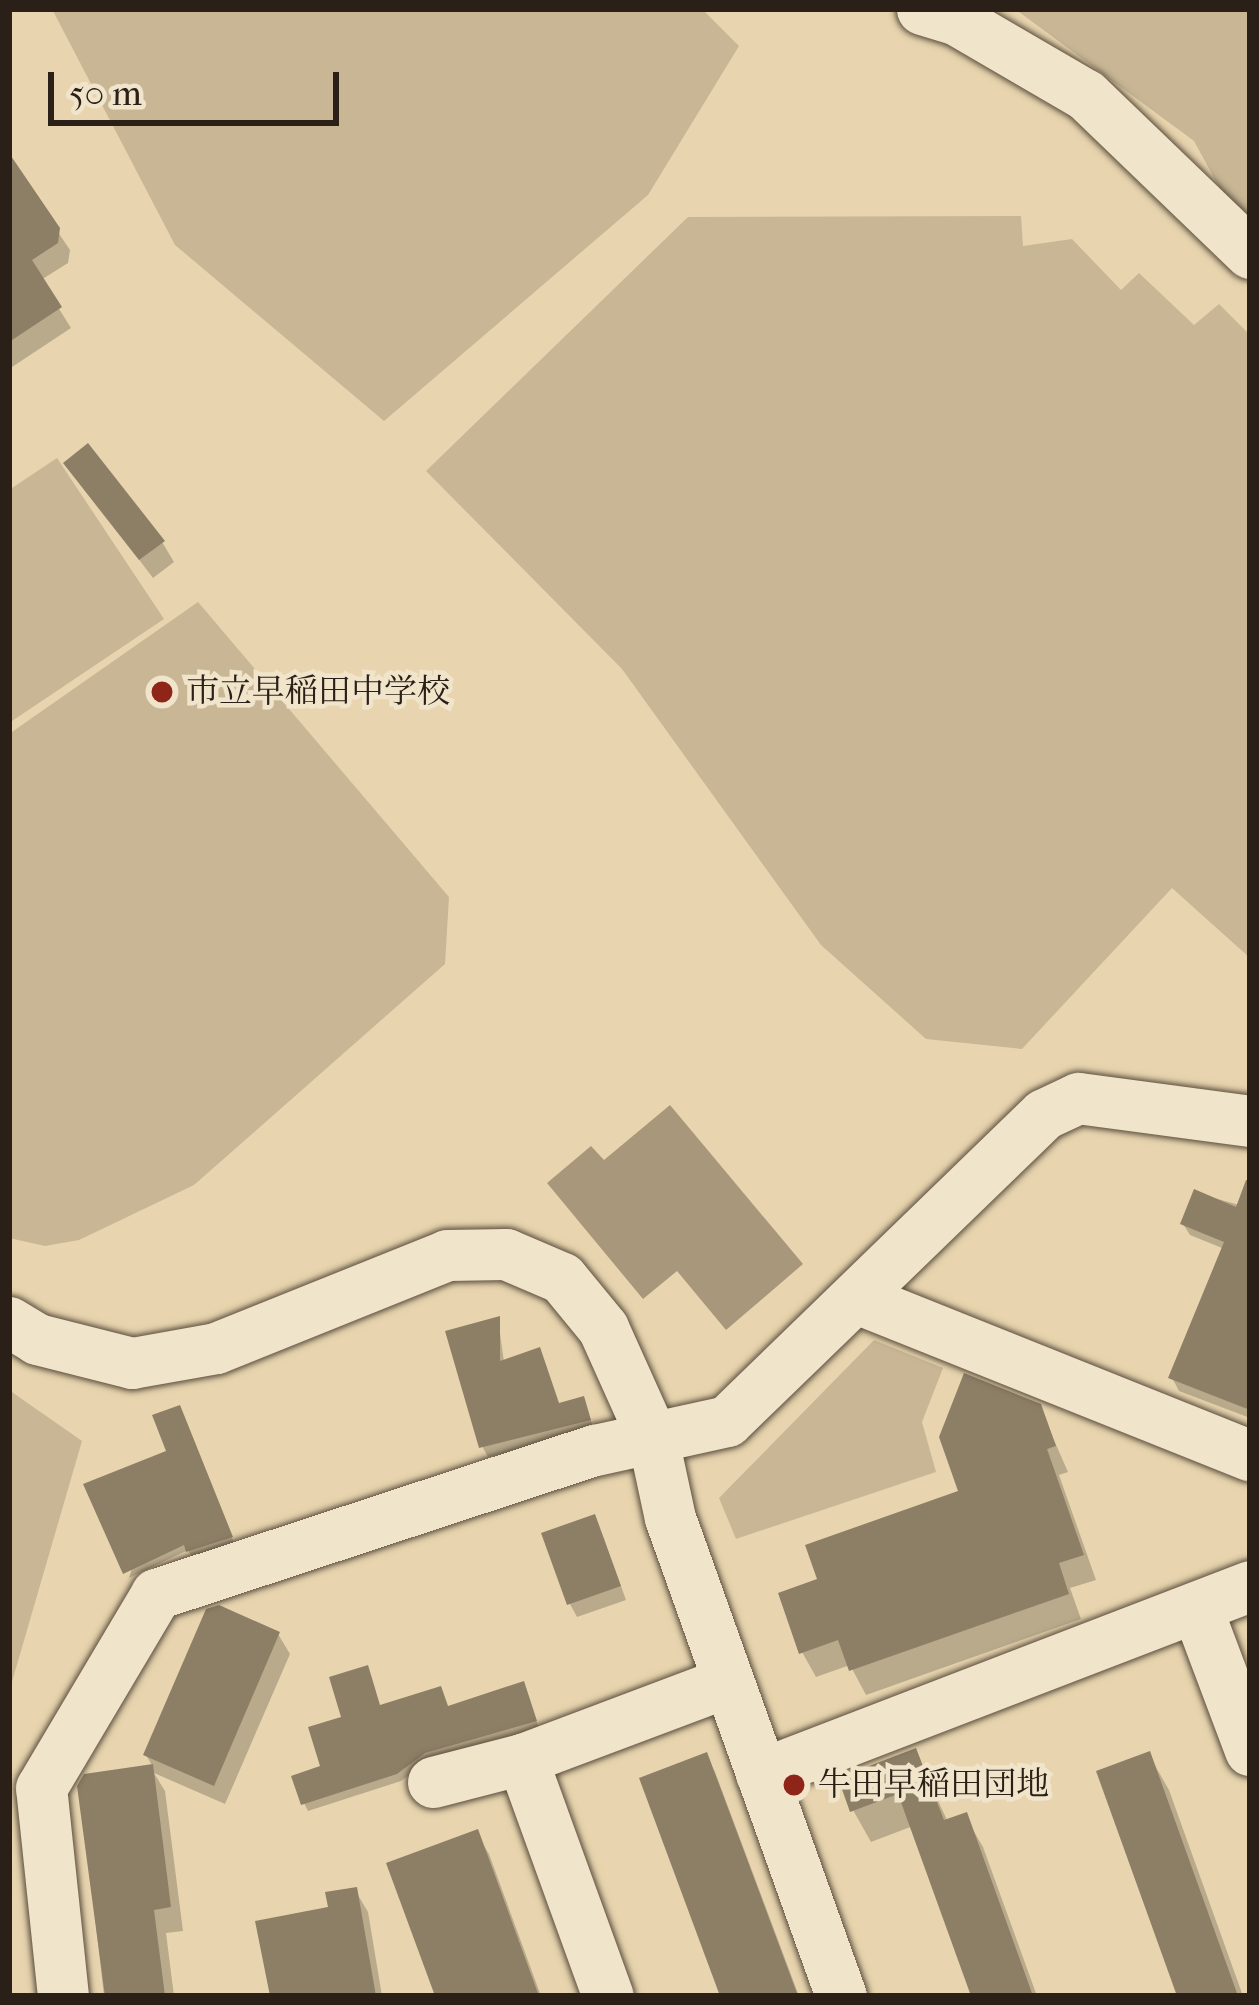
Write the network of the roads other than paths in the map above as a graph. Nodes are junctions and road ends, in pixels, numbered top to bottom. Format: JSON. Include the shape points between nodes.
{"nodes":[{"id":1,"x":922,"y":9,"type":"edge"},
{"id":2,"x":1250,"y":254,"type":"edge"},
{"id":3,"x":1250,"y":1121,"type":"edge"},
{"id":4,"x":859,"y":1299,"type":"junction"},
{"id":5,"x":9,"y":1322,"type":"edge"},
{"id":6,"x":653,"y":1438,"type":"junction"},
{"id":7,"x":1250,"y":1454,"type":"edge"},
{"id":8,"x":1250,"y":1586,"type":"edge"},
{"id":9,"x":1197,"y":1609,"type":"junction"},
{"id":10,"x":727,"y":1682,"type":"junction"},
{"id":11,"x":1250,"y":1750,"type":"edge"},
{"id":12,"x":522,"y":1759,"type":"junction"},
{"id":13,"x":761,"y":1774,"type":"junction"},
{"id":14,"x":434,"y":1782,"type":"dead end"},
{"id":15,"x":63,"y":1996,"type":"edge"},
{"id":16,"x":608,"y":1996,"type":"edge"},
{"id":17,"x":841,"y":1996,"type":"edge"}],
"edges":[{"from":1,"to":2,"type":"street","via":[[957,20],[1087,95]]},
{"from":3,"to":4,"type":"street","via":[[1078,1098],[1044,1114]]},
{"from":4,"to":6,"type":"street","via":[[727,1421]]},
{"from":4,"to":7,"type":"street"},
{"from":5,"to":6,"type":"street","via":[[37,1339],[132,1363],[216,1348],[447,1255],[506,1254],[562,1277],[603,1328]]},
{"from":6,"to":10,"type":"street","via":[[670,1518]]},
{"from":6,"to":15,"type":"street","via":[[156,1594],[41,1788]]},
{"from":8,"to":9,"type":"street"},
{"from":9,"to":11,"type":"street"},
{"from":9,"to":13,"type":"street"},
{"from":10,"to":12,"type":"street"},
{"from":10,"to":13,"type":"street"},
{"from":12,"to":14,"type":"street"},
{"from":12,"to":16,"type":"street"},
{"from":13,"to":17,"type":"street"}]}
